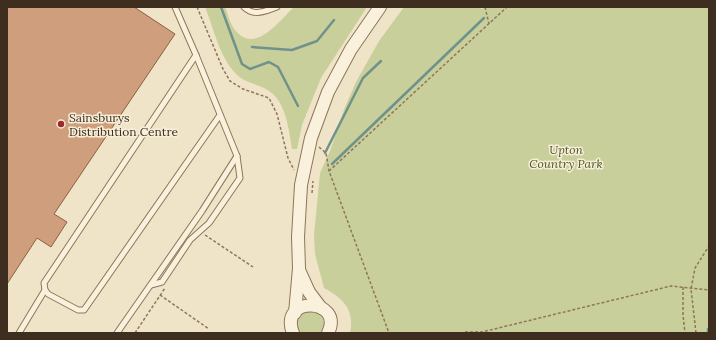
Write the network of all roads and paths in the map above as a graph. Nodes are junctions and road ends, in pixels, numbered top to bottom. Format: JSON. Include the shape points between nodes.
{"nodes":[{"id":1,"x":175,"y":7,"type":"edge"},
{"id":2,"x":197,"y":7,"type":"edge"},
{"id":3,"x":244,"y":7,"type":"edge"},
{"id":4,"x":277,"y":7,"type":"edge"},
{"id":5,"x":380,"y":7,"type":"edge"},
{"id":6,"x":485,"y":7,"type":"edge"},
{"id":7,"x":507,"y":7,"type":"edge"},
{"id":8,"x":489,"y":24,"type":"junction"},
{"id":9,"x":196,"y":55,"type":"junction"},
{"id":10,"x":220,"y":115,"type":"junction"},
{"id":11,"x":317,"y":146,"type":"dead end"},
{"id":12,"x":236,"y":156,"type":"junction"},
{"id":13,"x":330,"y":171,"type":"junction"},
{"id":14,"x":314,"y":176,"type":"dead end"},
{"id":15,"x":301,"y":185,"type":"junction"},
{"id":16,"x":311,"y":198,"type":"dead end"},
{"id":17,"x":204,"y":234,"type":"dead end"},
{"id":18,"x":709,"y":246,"type":"edge"},
{"id":19,"x":253,"y":267,"type":"dead end"},
{"id":20,"x":299,"y":268,"type":"junction"},
{"id":21,"x":168,"y":283,"type":"dead end"},
{"id":22,"x":151,"y":285,"type":"junction"},
{"id":23,"x":683,"y":287,"type":"junction"},
{"id":24,"x":691,"y":289,"type":"junction"},
{"id":25,"x":45,"y":290,"type":"junction"},
{"id":26,"x":709,"y":290,"type":"edge"},
{"id":27,"x":160,"y":295,"type":"junction"},
{"id":28,"x":321,"y":308,"type":"junction"},
{"id":29,"x":293,"y":322,"type":"edge"},
{"id":30,"x":209,"y":329,"type":"dead end"},
{"id":31,"x":465,"y":332,"type":"dead end"},
{"id":32,"x":19,"y":333,"type":"edge"},
{"id":33,"x":117,"y":333,"type":"edge"},
{"id":34,"x":134,"y":333,"type":"edge"},
{"id":35,"x":281,"y":333,"type":"edge"},
{"id":36,"x":328,"y":333,"type":"edge"},
{"id":37,"x":389,"y":333,"type":"edge"},
{"id":38,"x":685,"y":333,"type":"edge"},
{"id":39,"x":696,"y":333,"type":"edge"}],
"edges":[{"from":1,"to":9,"type":"lane"},
{"from":2,"to":15,"type":"path","via":[[230,81],[243,89],[269,98],[277,114],[288,158]]},
{"from":3,"to":4,"type":"lane","via":[[258,13]]},
{"from":5,"to":15,"type":"street","via":[[351,48],[328,92],[311,138]]},
{"from":6,"to":8,"type":"path"},
{"from":7,"to":8,"type":"path"},
{"from":8,"to":13,"type":"path"},
{"from":9,"to":10,"type":"lane"},
{"from":9,"to":25,"type":"lane","via":[[44,283]]},
{"from":10,"to":12,"type":"lane"},
{"from":10,"to":25,"type":"lane","via":[[84,310],[78,310]]},
{"from":11,"to":13,"type":"path","via":[[326,153]]},
{"from":12,"to":22,"type":"lane"},
{"from":12,"to":22,"type":"lane","via":[[240,178],[209,223],[190,240],[162,282]]},
{"from":13,"to":37,"type":"path"},
{"from":14,"to":16,"type":"path"},
{"from":15,"to":20,"type":"street"},
{"from":17,"to":19,"type":"path"},
{"from":18,"to":24,"type":"path","via":[[695,268]]},
{"from":20,"to":28,"type":"street","via":[[309,292]]},
{"from":20,"to":29,"type":"street"},
{"from":21,"to":27,"type":"path"},
{"from":22,"to":33,"type":"lane"},
{"from":23,"to":24,"type":"path"},
{"from":23,"to":31,"type":"path","via":[[671,286],[482,332]]},
{"from":23,"to":38,"type":"path"},
{"from":24,"to":26,"type":"path"},
{"from":24,"to":39,"type":"path"},
{"from":25,"to":32,"type":"lane"},
{"from":27,"to":30,"type":"path"},
{"from":27,"to":34,"type":"path"},
{"from":28,"to":29,"type":"street","via":[[315,305],[302,307]]},
{"from":28,"to":36,"type":"street","via":[[329,317]]},
{"from":29,"to":35,"type":"street"}]}
